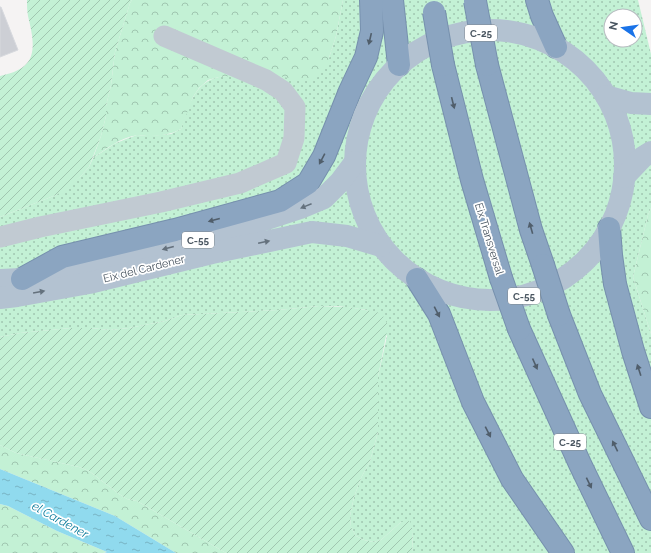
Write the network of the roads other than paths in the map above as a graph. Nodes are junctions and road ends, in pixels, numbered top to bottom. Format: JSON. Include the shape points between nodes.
{"nodes":[{"id":1,"x":371,"y":0,"type":"edge"},
{"id":2,"x":392,"y":0,"type":"edge"},
{"id":3,"x":537,"y":0,"type":"edge"},
{"id":4,"x":475,"y":1,"type":"edge"},
{"id":5,"x":433,"y":6,"type":"edge"},
{"id":6,"x":164,"y":36,"type":"dead end"},
{"id":7,"x":556,"y":47,"type":"junction"},
{"id":8,"x":399,"y":65,"type":"junction"},
{"id":9,"x":606,"y":96,"type":"junction"},
{"id":10,"x":651,"y":104,"type":"edge"},
{"id":11,"x":651,"y":152,"type":"edge"},
{"id":12,"x":355,"y":162,"type":"junction"},
{"id":13,"x":624,"y":177,"type":"junction"},
{"id":14,"x":609,"y":228,"type":"junction"},
{"id":15,"x":0,"y":237,"type":"edge"},
{"id":16,"x":381,"y":246,"type":"junction"},
{"id":17,"x":22,"y":279,"type":"junction"},
{"id":18,"x":417,"y":279,"type":"junction"},
{"id":19,"x":0,"y":280,"type":"edge"},
{"id":20,"x":0,"y":298,"type":"edge"},
{"id":21,"x":651,"y":407,"type":"edge"},
{"id":22,"x":651,"y":519,"type":"edge"},
{"id":23,"x":563,"y":553,"type":"edge"},
{"id":24,"x":623,"y":553,"type":"edge"}],
"edges":[{"from":1,"to":17,"type":"highway","one_way":true,"via":[[372,31],[366,57],[324,156],[308,183],[280,201],[62,257]]},
{"from":2,"to":8,"type":"highway"},
{"from":3,"to":7,"type":"highway"},
{"from":22,"to":4,"type":"highway","number":"C-25","one_way":true,"bridge":true,"via":[[590,394],[542,265],[487,65]]},
{"from":5,"to":24,"type":"highway","name":"Eix Transversal","number":"C-25","one_way":true,"bridge":true,"via":[[443,65],[472,180],[501,278],[519,329]]},
{"from":6,"to":15,"type":"lane","via":[[266,80],[283,91],[295,107],[294,138],[286,163],[240,184]]},
{"from":7,"to":8,"type":"main road","number":"C-55","via":[[518,33],[474,31],[455,34],[432,43]]},
{"from":7,"to":9,"type":"main road","number":"C-55","via":[[581,66]]},
{"from":8,"to":12,"type":"main road","number":"C-55","via":[[382,84],[369,105],[359,133]]},
{"from":9,"to":10,"type":"main road","via":[[631,104]]},
{"from":9,"to":13,"type":"main road","number":"C-55","via":[[622,136],[625,156]]},
{"from":11,"to":13,"type":"main road"},
{"from":12,"to":16,"type":"main road","number":"C-55","via":[[355,177],[364,213]]},
{"from":12,"to":17,"type":"main road","name":"Eix del Cardener","number":"C-55","one_way":true,"via":[[324,198],[300,208],[224,233],[159,250]]},
{"from":13,"to":14,"type":"main road","number":"C-55","via":[[618,207]]},
{"from":14,"to":18,"type":"main road","number":"C-55","via":[[596,248],[574,271],[554,284],[524,296],[501,300],[469,299],[438,290]]},
{"from":21,"to":14,"type":"highway","one_way":true,"via":[[615,284]]},
{"from":16,"to":18,"type":"main road","number":"C-55","via":[[394,261]]},
{"from":20,"to":16,"type":"main road","name":"Eix del Cardener","number":"C-55","one_way":true,"via":[[89,283],[312,232],[347,236]]},
{"from":17,"to":19,"type":"main road","name":"Eix del Cardener","number":"C-55"},
{"from":18,"to":23,"type":"highway","one_way":true,"via":[[439,314],[473,402],[512,479]]}]}
